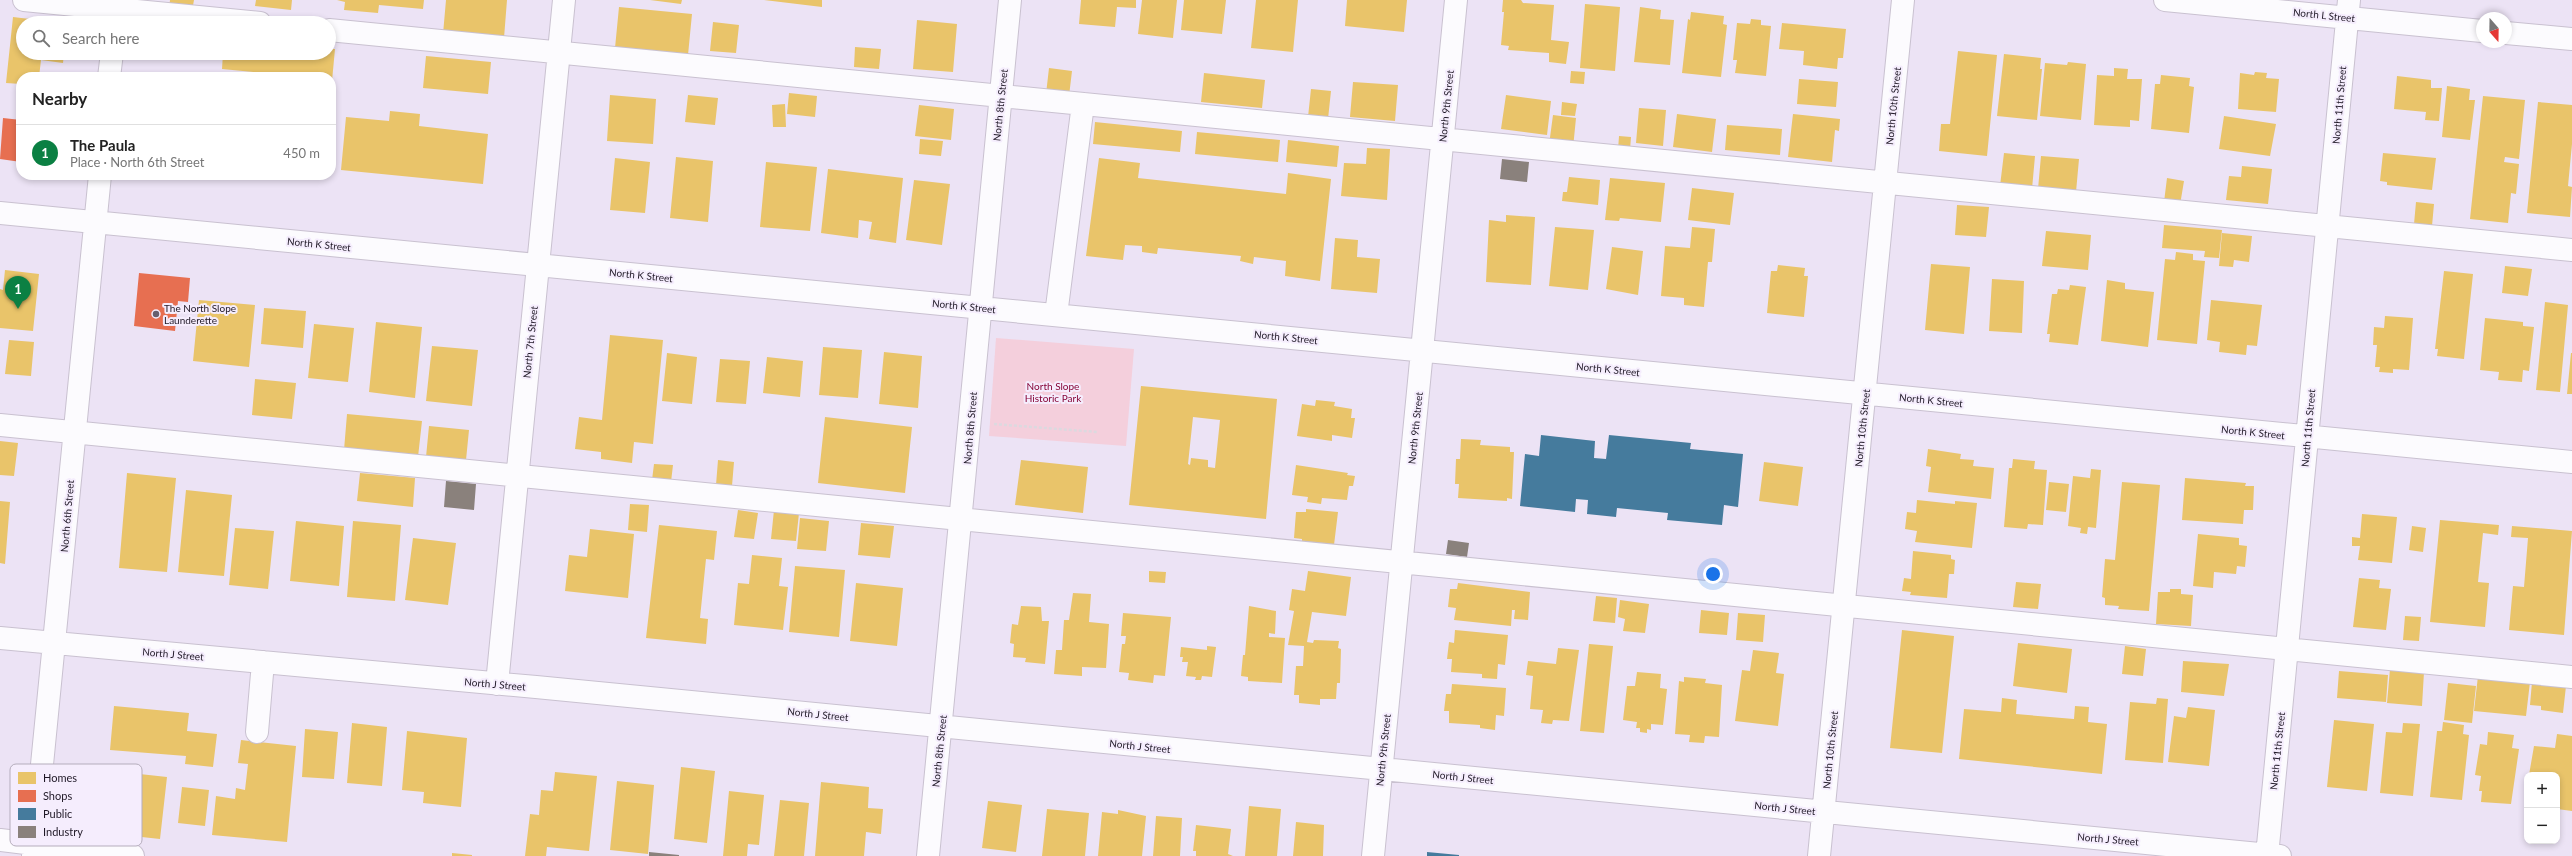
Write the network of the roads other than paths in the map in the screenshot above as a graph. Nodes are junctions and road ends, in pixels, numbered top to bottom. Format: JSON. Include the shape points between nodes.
{"nodes":[{"id":1,"x":24,"y":0,"type":"edge"},
{"id":2,"x":564,"y":0,"type":"edge"},
{"id":3,"x":1010,"y":0,"type":"edge"},
{"id":4,"x":1456,"y":0,"type":"edge"},
{"id":5,"x":1903,"y":0,"type":"edge"},
{"id":6,"x":2166,"y":0,"type":"edge"},
{"id":7,"x":2349,"y":9,"type":"edge"},
{"id":8,"x":116,"y":11,"type":"edge"},
{"id":9,"x":176,"y":16,"type":"edge"},
{"id":10,"x":2476,"y":30,"type":"edge"},
{"id":11,"x":336,"y":31,"type":"edge"},
{"id":12,"x":2512,"y":34,"type":"edge"},
{"id":13,"x":2572,"y":39,"type":"edge"},
{"id":14,"x":559,"y":52,"type":"junction"},
{"id":15,"x":111,"y":60,"type":"edge"},
{"id":16,"x":110,"y":72,"type":"edge"},
{"id":17,"x":1001,"y":95,"type":"junction"},
{"id":18,"x":1083,"y":104,"type":"junction"},
{"id":19,"x":1443,"y":139,"type":"junction"},
{"id":20,"x":99,"y":180,"type":"edge"},
{"id":21,"x":1886,"y":182,"type":"junction"},
{"id":22,"x":0,"y":213,"type":"edge"},
{"id":23,"x":95,"y":222,"type":"junction"},
{"id":24,"x":2328,"y":226,"type":"junction"},
{"id":25,"x":2572,"y":250,"type":"edge"},
{"id":26,"x":538,"y":265,"type":"junction"},
{"id":27,"x":980,"y":308,"type":"junction"},
{"id":28,"x":1056,"y":315,"type":"junction"},
{"id":29,"x":1422,"y":351,"type":"junction"},
{"id":30,"x":1865,"y":394,"type":"junction"},
{"id":31,"x":0,"y":425,"type":"edge"},
{"id":32,"x":75,"y":432,"type":"junction"},
{"id":33,"x":2308,"y":437,"type":"junction"},
{"id":34,"x":2572,"y":462,"type":"edge"},
{"id":35,"x":518,"y":475,"type":"junction"},
{"id":36,"x":961,"y":519,"type":"junction"},
{"id":37,"x":1402,"y":562,"type":"junction"},
{"id":38,"x":1844,"y":605,"type":"junction"},
{"id":39,"x":0,"y":638,"type":"edge"},
{"id":40,"x":55,"y":644,"type":"junction"},
{"id":41,"x":2287,"y":649,"type":"junction"},
{"id":42,"x":263,"y":662,"type":"junction"},
{"id":43,"x":2572,"y":677,"type":"edge"},
{"id":44,"x":497,"y":684,"type":"junction"},
{"id":45,"x":941,"y":726,"type":"junction"},
{"id":46,"x":257,"y":732,"type":"dead end"},
{"id":47,"x":43,"y":764,"type":"edge"},
{"id":48,"x":1381,"y":769,"type":"junction"},
{"id":49,"x":1824,"y":812,"type":"junction"},
{"id":50,"x":0,"y":840,"type":"edge"},
{"id":51,"x":10,"y":843,"type":"edge"},
{"id":52,"x":20,"y":846,"type":"edge"},
{"id":53,"x":34,"y":850,"type":"edge"},
{"id":54,"x":133,"y":856,"type":"edge"},
{"id":55,"x":928,"y":856,"type":"edge"},
{"id":56,"x":1372,"y":856,"type":"edge"},
{"id":57,"x":1820,"y":856,"type":"edge"},
{"id":58,"x":2272,"y":856,"type":"edge"}],
"edges":[{"from":1,"to":8,"type":"street"},
{"from":2,"to":14,"type":"street","name":"North 7th Street"},
{"from":3,"to":17,"type":"street","name":"North 8th Street"},
{"from":4,"to":19,"type":"street","name":"North 9th Street"},
{"from":5,"to":21,"type":"street","name":"North 10th Street"},
{"from":6,"to":7,"type":"street","name":"North L Street"},
{"from":7,"to":10,"type":"street","name":"North L Street"},
{"from":7,"to":24,"type":"street","name":"North 11th Street"},
{"from":8,"to":9,"type":"street"},
{"from":11,"to":14,"type":"street"},
{"from":12,"to":13,"type":"street"},
{"from":14,"to":17,"type":"street"},
{"from":14,"to":26,"type":"street","name":"North 7th Street"},
{"from":15,"to":16,"type":"street"},
{"from":17,"to":18,"type":"street"},
{"from":17,"to":27,"type":"street","name":"North 8th Street"},
{"from":18,"to":19,"type":"street"},
{"from":18,"to":28,"type":"street"},
{"from":19,"to":21,"type":"street"},
{"from":19,"to":29,"type":"street","name":"North 9th Street"},
{"from":20,"to":23,"type":"street","name":"North 6th Street"},
{"from":21,"to":24,"type":"street"},
{"from":21,"to":30,"type":"street","name":"North 10th Street"},
{"from":22,"to":23,"type":"street","name":"North K Street"},
{"from":23,"to":26,"type":"street","name":"North K Street"},
{"from":23,"to":32,"type":"street","name":"North 6th Street"},
{"from":24,"to":25,"type":"street"},
{"from":24,"to":33,"type":"street","name":"North 11th Street"},
{"from":26,"to":27,"type":"street","name":"North K Street"},
{"from":26,"to":35,"type":"street","name":"North 7th Street"},
{"from":27,"to":28,"type":"street","name":"North K Street"},
{"from":27,"to":36,"type":"street","name":"North 8th Street"},
{"from":28,"to":29,"type":"street","name":"North K Street"},
{"from":29,"to":30,"type":"street","name":"North K Street"},
{"from":29,"to":37,"type":"street","name":"North 9th Street"},
{"from":30,"to":33,"type":"street","name":"North K Street"},
{"from":30,"to":38,"type":"street","name":"North 10th Street"},
{"from":31,"to":32,"type":"street"},
{"from":32,"to":35,"type":"street"},
{"from":32,"to":40,"type":"street","name":"North 6th Street"},
{"from":33,"to":34,"type":"street","name":"North K Street"},
{"from":33,"to":41,"type":"street","name":"North 11th Street"},
{"from":35,"to":36,"type":"street"},
{"from":35,"to":44,"type":"street","name":"North 7th Street"},
{"from":36,"to":37,"type":"street"},
{"from":36,"to":45,"type":"street","name":"North 8th Street"},
{"from":37,"to":38,"type":"street"},
{"from":37,"to":48,"type":"street","name":"North 9th Street"},
{"from":38,"to":41,"type":"street"},
{"from":38,"to":49,"type":"street","name":"North 10th Street"},
{"from":39,"to":40,"type":"street","name":"North J Street"},
{"from":40,"to":42,"type":"street","name":"North J Street"},
{"from":40,"to":47,"type":"street","name":"North 6th Street"},
{"from":41,"to":43,"type":"street"},
{"from":41,"to":58,"type":"street","name":"North 11th Street"},
{"from":42,"to":44,"type":"street","name":"North J Street"},
{"from":42,"to":46,"type":"street"},
{"from":44,"to":45,"type":"street","name":"North J Street"},
{"from":45,"to":48,"type":"street","name":"North J Street"},
{"from":45,"to":55,"type":"street","name":"North 8th Street"},
{"from":48,"to":49,"type":"street","name":"North J Street"},
{"from":48,"to":56,"type":"street","name":"North 9th Street"},
{"from":49,"to":57,"type":"street","name":"North 10th Street"},
{"from":49,"to":58,"type":"street","name":"North J Street"},
{"from":50,"to":51,"type":"street"},
{"from":52,"to":53,"type":"street"},
{"from":53,"to":54,"type":"street"}]}
